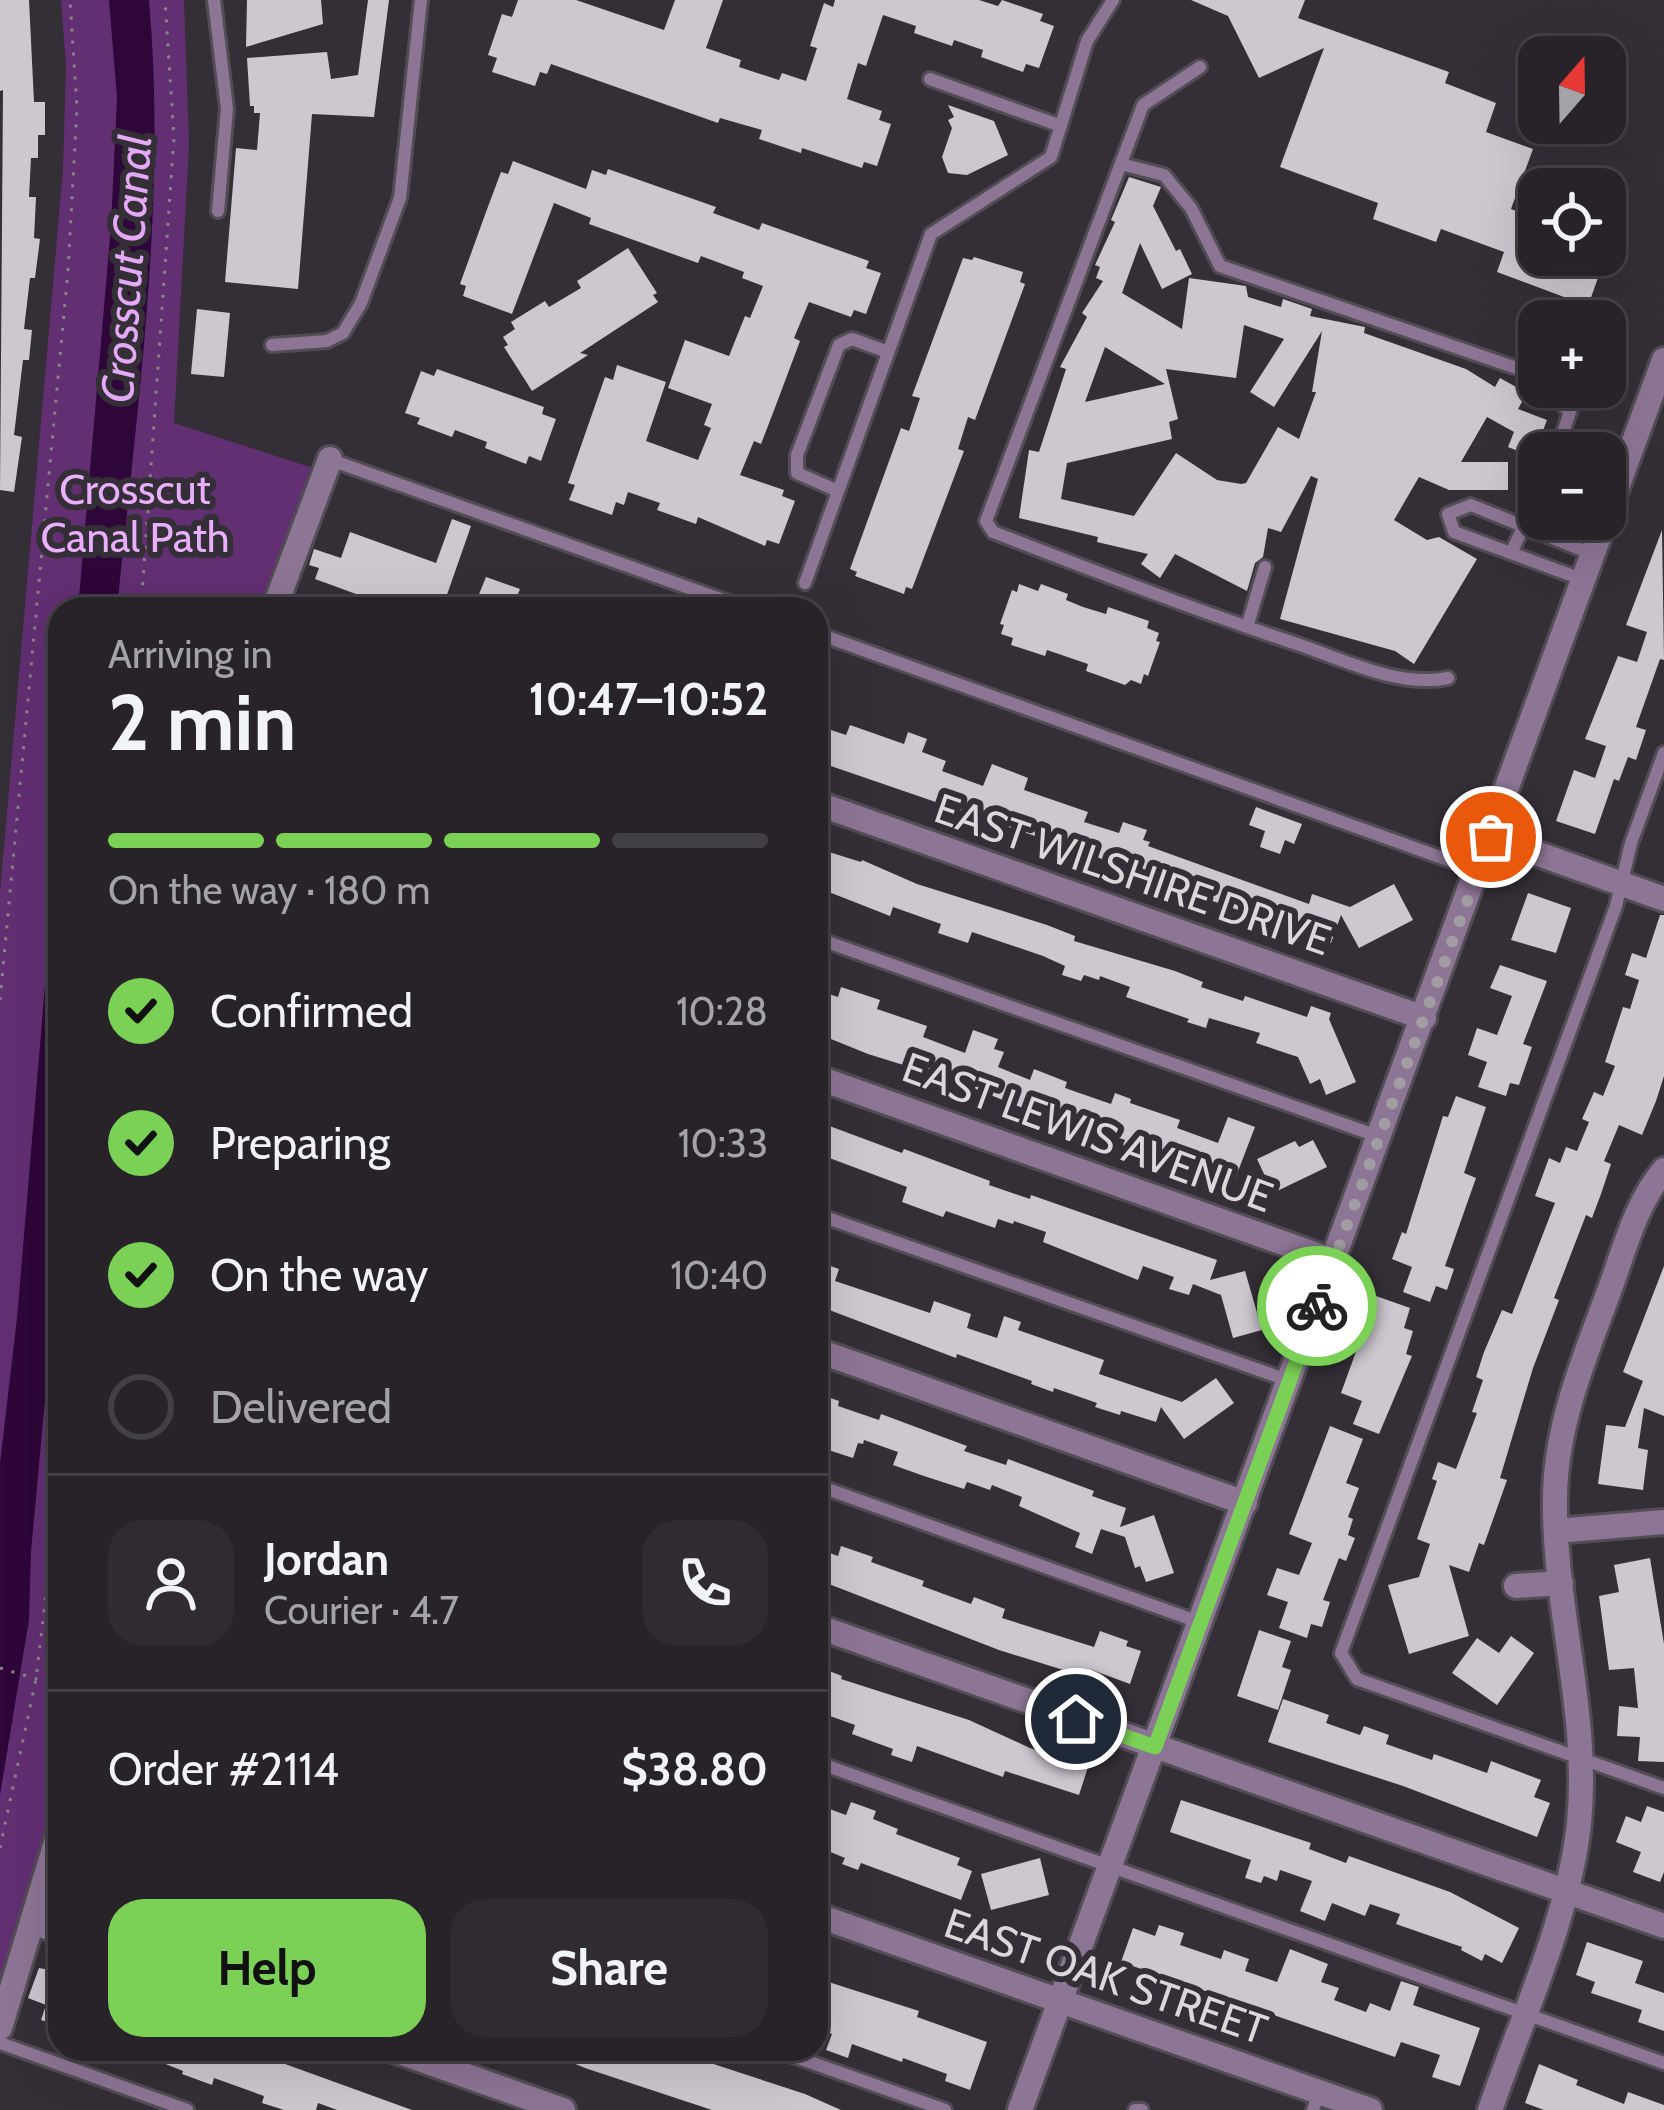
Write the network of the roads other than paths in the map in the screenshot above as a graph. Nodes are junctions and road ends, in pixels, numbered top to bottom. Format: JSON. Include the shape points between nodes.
{"nodes":[{"id":1,"x":214,"y":0,"type":"edge"},
{"id":2,"x":421,"y":0,"type":"edge"},
{"id":3,"x":1113,"y":0,"type":"edge"},
{"id":4,"x":1200,"y":67,"type":"dead end"},
{"id":5,"x":930,"y":79,"type":"dead end"},
{"id":6,"x":1061,"y":126,"type":"junction"},
{"id":7,"x":1121,"y":164,"type":"junction"},
{"id":8,"x":218,"y":211,"type":"dead end"},
{"id":9,"x":272,"y":345,"type":"dead end"},
{"id":10,"x":889,"y":352,"type":"junction"},
{"id":11,"x":1664,"y":360,"type":"edge"},
{"id":12,"x":1518,"y":369,"type":"edge"},
{"id":13,"x":330,"y":459,"type":"joint"},
{"id":14,"x":838,"y":491,"type":"junction"},
{"id":15,"x":1518,"y":523,"type":"edge"},
{"id":16,"x":1518,"y":537,"type":"edge"},
{"id":17,"x":1560,"y":540,"type":"edge"},
{"id":18,"x":1510,"y":553,"type":"junction"},
{"id":19,"x":1593,"y":554,"type":"junction"},
{"id":20,"x":1265,"y":567,"type":"dead end"},
{"id":21,"x":1584,"y":580,"type":"junction"},
{"id":22,"x":806,"y":583,"type":"dead end"},
{"id":23,"x":278,"y":597,"type":"edge"},
{"id":24,"x":715,"y":597,"type":"edge"},
{"id":25,"x":1247,"y":627,"type":"junction"},
{"id":26,"x":828,"y":638,"type":"edge"},
{"id":27,"x":1448,"y":678,"type":"dead end"},
{"id":28,"x":1664,"y":753,"type":"edge"},
{"id":29,"x":828,"y":807,"type":"edge"},
{"id":30,"x":1491,"y":837,"type":"junction"},
{"id":31,"x":1479,"y":871,"type":"junction"},
{"id":32,"x":1622,"y":885,"type":"junction"},
{"id":33,"x":1664,"y":899,"type":"edge"},
{"id":34,"x":828,"y":942,"type":"edge"},
{"id":35,"x":1424,"y":1018,"type":"junction"},
{"id":36,"x":828,"y":1081,"type":"edge"},
{"id":37,"x":1380,"y":1137,"type":"junction"},
{"id":38,"x":1664,"y":1169,"type":"edge"},
{"id":39,"x":828,"y":1218,"type":"edge"},
{"id":40,"x":1334,"y":1261,"type":"junction"},
{"id":41,"x":828,"y":1354,"type":"edge"},
{"id":42,"x":1290,"y":1381,"type":"junction"},
{"id":43,"x":828,"y":1489,"type":"edge"},
{"id":44,"x":1245,"y":1503,"type":"junction"},
{"id":45,"x":1664,"y":1522,"type":"edge"},
{"id":46,"x":1556,"y":1531,"type":"junction"},
{"id":47,"x":1561,"y":1583,"type":"junction"},
{"id":48,"x":1516,"y":1586,"type":"dead end"},
{"id":49,"x":1201,"y":1622,"type":"junction"},
{"id":50,"x":828,"y":1630,"type":"edge"},
{"id":51,"x":1155,"y":1747,"type":"junction"},
{"id":52,"x":1580,"y":1758,"type":"junction"},
{"id":53,"x":828,"y":1766,"type":"edge"},
{"id":54,"x":1664,"y":1788,"type":"edge"},
{"id":55,"x":1111,"y":1866,"type":"junction"},
{"id":56,"x":48,"y":1870,"type":"edge"},
{"id":57,"x":1564,"y":1892,"type":"junction"},
{"id":58,"x":828,"y":1919,"type":"edge"},
{"id":59,"x":33,"y":1922,"type":"junction"},
{"id":60,"x":1664,"y":1927,"type":"edge"},
{"id":61,"x":48,"y":1928,"type":"edge"},
{"id":62,"x":1061,"y":2001,"type":"junction"},
{"id":63,"x":1523,"y":2014,"type":"junction"},
{"id":64,"x":0,"y":2028,"type":"edge"},
{"id":65,"x":0,"y":2043,"type":"edge"},
{"id":66,"x":48,"y":2060,"type":"edge"},
{"id":67,"x":50,"y":2061,"type":"edge"},
{"id":68,"x":425,"y":2061,"type":"edge"},
{"id":69,"x":807,"y":2061,"type":"edge"},
{"id":70,"x":1664,"y":2063,"type":"edge"},
{"id":71,"x":1316,"y":2101,"type":"edge"},
{"id":72,"x":187,"y":2110,"type":"edge"},
{"id":73,"x":563,"y":2110,"type":"edge"},
{"id":74,"x":945,"y":2110,"type":"edge"},
{"id":75,"x":1020,"y":2110,"type":"edge"},
{"id":76,"x":1370,"y":2110,"type":"edge"},
{"id":77,"x":1490,"y":2110,"type":"edge"}],
"edges":[{"from":1,"to":8,"type":"lane","via":[[226,109]]},
{"from":2,"to":9,"type":"lane","via":[[400,198],[362,303],[343,333],[327,341]]},
{"from":3,"to":6,"type":"lane","via":[[1087,41]]},
{"from":4,"to":7,"type":"lane","via":[[1143,105]]},
{"from":5,"to":6,"type":"lane"},
{"from":6,"to":10,"type":"lane","via":[[1051,157],[931,234]]},
{"from":7,"to":12,"type":"lane","via":[[1164,175],[1220,266]]},
{"from":7,"to":25,"type":"lane","via":[[986,521],[993,532]]},
{"from":10,"to":14,"type":"lane"},
{"from":10,"to":14,"type":"lane","via":[[852,339],[839,345],[797,455],[797,473]]},
{"from":11,"to":19,"type":"street"},
{"from":13,"to":23,"type":"street"},
{"from":13,"to":24,"type":"lane"},
{"from":14,"to":22,"type":"lane"},
{"from":15,"to":18,"type":"lane","via":[[1472,505],[1448,514],[1454,532]]},
{"from":16,"to":18,"type":"lane"},
{"from":17,"to":19,"type":"lane"},
{"from":18,"to":21,"type":"lane"},
{"from":19,"to":21,"type":"street"},
{"from":20,"to":25,"type":"lane"},
{"from":21,"to":30,"type":"street"},
{"from":25,"to":27,"type":"lane","via":[[1381,672],[1426,683]]},
{"from":26,"to":31,"type":"lane"},
{"from":28,"to":32,"type":"lane"},
{"from":29,"to":35,"type":"street","name":"EAST WILSHIRE DRIVE"},
{"from":30,"to":31,"type":"street"},
{"from":30,"to":32,"type":"street"},
{"from":31,"to":35,"type":"street"},
{"from":32,"to":33,"type":"street"},
{"from":32,"to":52,"type":"lane","via":[[1341,1653],[1357,1679]]},
{"from":34,"to":37,"type":"lane"},
{"from":35,"to":37,"type":"street"},
{"from":36,"to":40,"type":"street","name":"EAST LEWIS AVENUE"},
{"from":37,"to":40,"type":"street"},
{"from":38,"to":46,"type":"street","via":[[1637,1215],[1571,1397],[1557,1463]]},
{"from":39,"to":42,"type":"lane"},
{"from":40,"to":42,"type":"street"},
{"from":41,"to":44,"type":"street"},
{"from":42,"to":44,"type":"street"},
{"from":43,"to":49,"type":"lane"},
{"from":44,"to":49,"type":"street"},
{"from":45,"to":46,"type":"street"},
{"from":46,"to":47,"type":"street"},
{"from":47,"to":48,"type":"street"},
{"from":47,"to":52,"type":"street"},
{"from":49,"to":51,"type":"street"},
{"from":50,"to":51,"type":"street"},
{"from":51,"to":55,"type":"street"},
{"from":51,"to":57,"type":"street"},
{"from":52,"to":54,"type":"lane"},
{"from":52,"to":57,"type":"street","via":[[1579,1825]]},
{"from":53,"to":55,"type":"lane"},
{"from":55,"to":62,"type":"street"},
{"from":55,"to":63,"type":"lane"},
{"from":56,"to":59,"type":"street"},
{"from":57,"to":60,"type":"street"},
{"from":57,"to":63,"type":"street"},
{"from":58,"to":62,"type":"street","name":"EAST OAK STREET"},
{"from":59,"to":61,"type":"street"},
{"from":59,"to":64,"type":"street"},
{"from":62,"to":71,"type":"street","name":"EAST OAK STREET"},
{"from":62,"to":75,"type":"street"},
{"from":63,"to":70,"type":"lane"},
{"from":63,"to":77,"type":"street"},
{"from":65,"to":66,"type":"lane"},
{"from":67,"to":72,"type":"lane"},
{"from":68,"to":73,"type":"street"},
{"from":69,"to":74,"type":"lane"},
{"from":71,"to":76,"type":"street","name":"EAST OAK STREET"}]}
